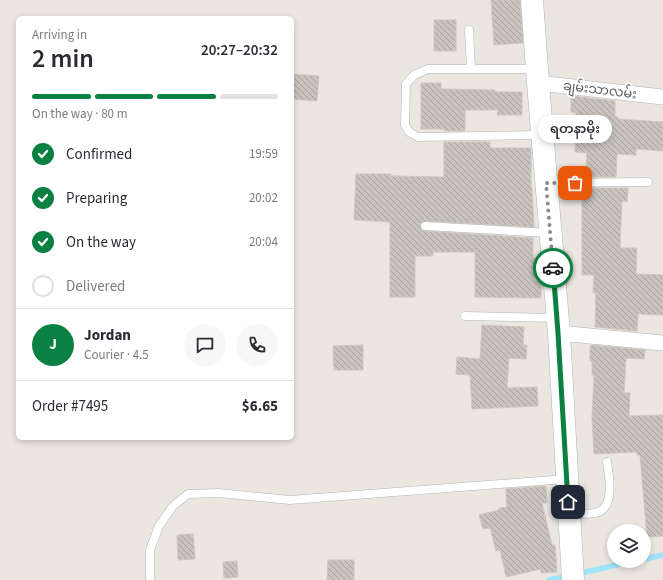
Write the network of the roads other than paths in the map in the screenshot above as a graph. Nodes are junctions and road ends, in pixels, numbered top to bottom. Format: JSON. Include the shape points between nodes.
{"nodes":[{"id":1,"x":532,"y":0,"type":"edge"},
{"id":2,"x":469,"y":30,"type":"dead end"},
{"id":3,"x":471,"y":68,"type":"junction"},
{"id":4,"x":537,"y":76,"type":"junction"},
{"id":5,"x":663,"y":97,"type":"edge"},
{"id":6,"x":542,"y":135,"type":"junction"},
{"id":7,"x":648,"y":182,"type":"dead end"},
{"id":8,"x":546,"y":183,"type":"junction"},
{"id":9,"x":425,"y":226,"type":"dead end"},
{"id":10,"x":550,"y":233,"type":"junction"},
{"id":11,"x":465,"y":316,"type":"dead end"},
{"id":12,"x":558,"y":326,"type":"junction"},
{"id":13,"x":663,"y":343,"type":"edge"},
{"id":14,"x":607,"y":462,"type":"dead end"},
{"id":15,"x":567,"y":479,"type":"junction"},
{"id":16,"x":569,"y":514,"type":"junction"},
{"id":17,"x":150,"y":580,"type":"edge"},
{"id":18,"x":573,"y":580,"type":"edge"}],
"edges":[{"from":1,"to":4,"type":"main road"},
{"from":2,"to":3,"type":"lane"},
{"from":3,"to":4,"type":"lane"},
{"from":3,"to":6,"type":"lane","via":[[428,69],[414,74],[406,84],[405,125],[409,132],[418,137]]},
{"from":4,"to":5,"type":"street","name":"ချမ်းသာလမ်း"},
{"from":4,"to":6,"type":"main road"},
{"from":6,"to":8,"type":"main road"},
{"from":7,"to":8,"type":"lane"},
{"from":8,"to":10,"type":"main road"},
{"from":9,"to":10,"type":"lane"},
{"from":10,"to":12,"type":"main road"},
{"from":11,"to":12,"type":"lane"},
{"from":12,"to":13,"type":"street"},
{"from":12,"to":15,"type":"main road"},
{"from":14,"to":16,"type":"lane","via":[[610,490],[607,504],[597,512]]},
{"from":15,"to":16,"type":"main road"},
{"from":15,"to":17,"type":"lane","via":[[290,500],[219,493],[188,494],[173,506],[159,526],[150,550]]},
{"from":16,"to":18,"type":"main road"}]}
